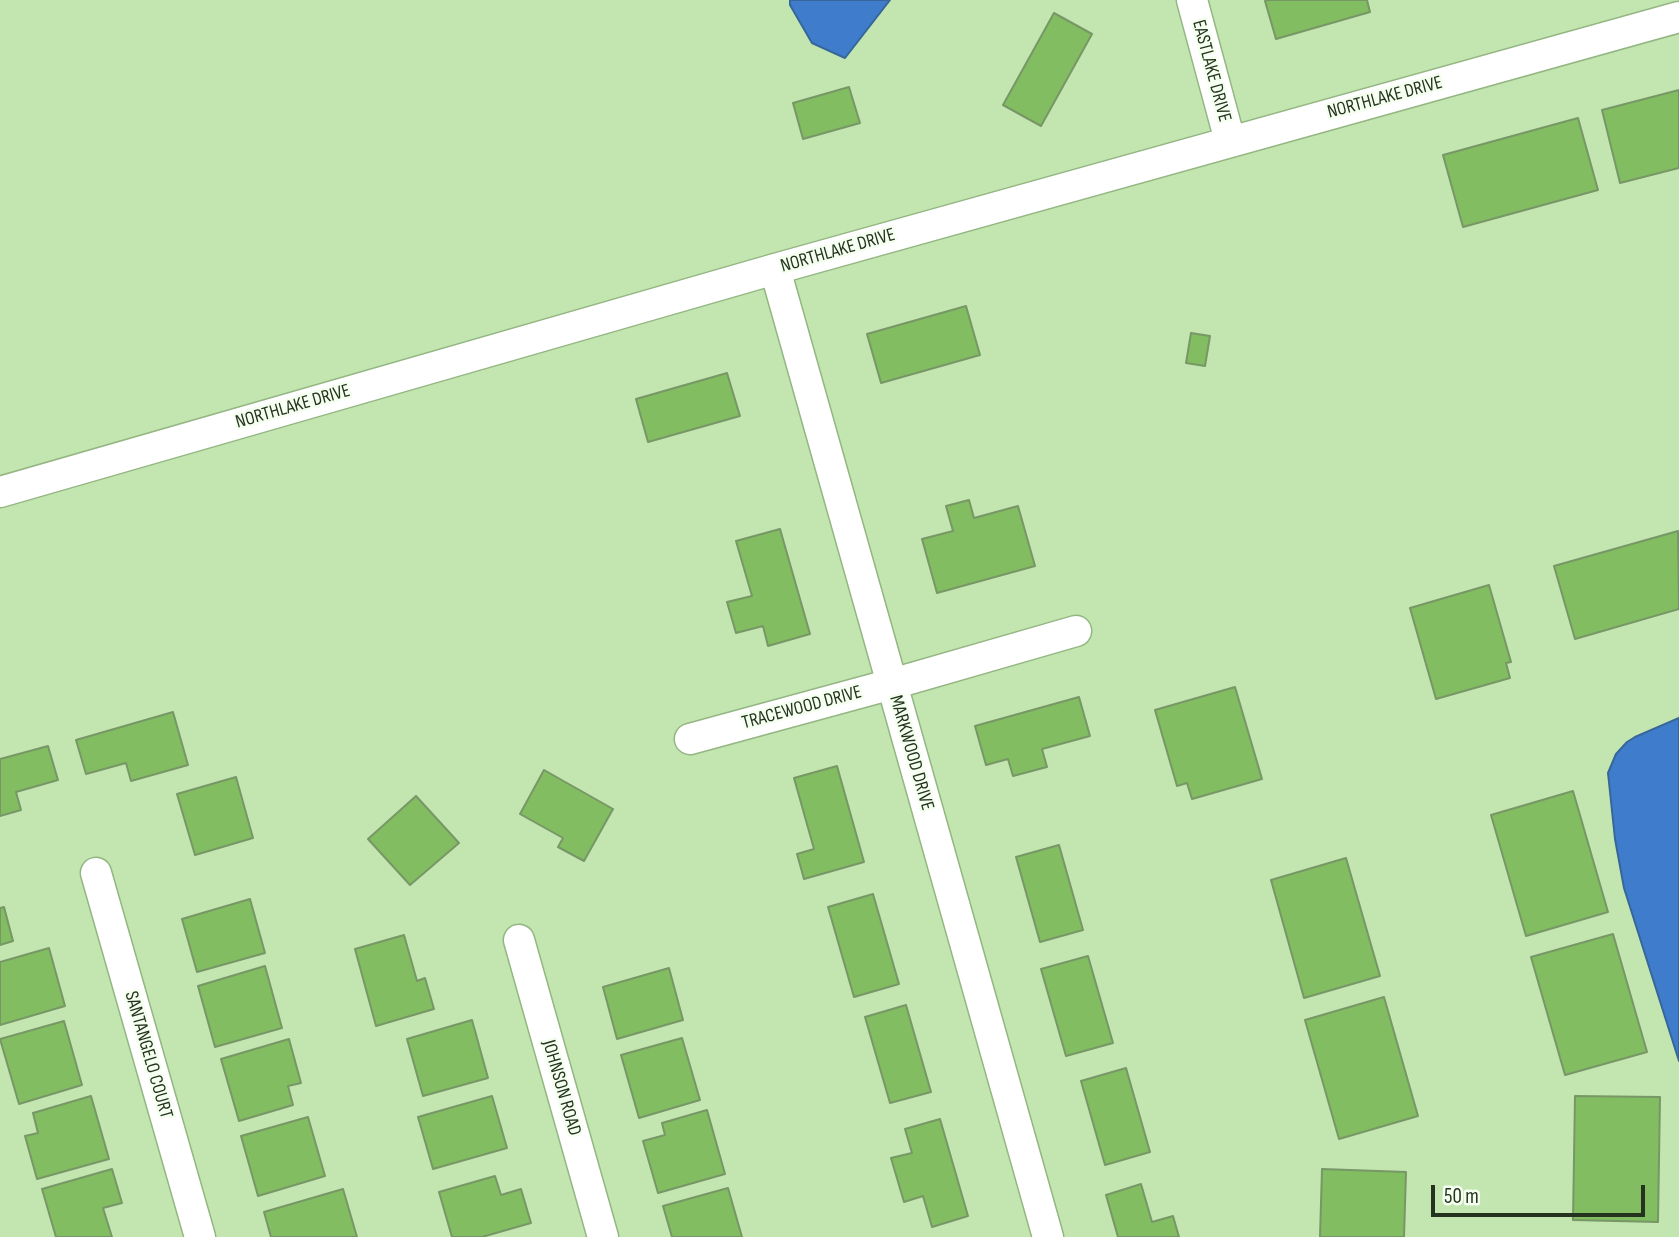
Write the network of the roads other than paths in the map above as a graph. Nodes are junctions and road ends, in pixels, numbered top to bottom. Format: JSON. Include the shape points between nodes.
{"nodes":[{"id":1,"x":1192,"y":0,"type":"edge"},
{"id":2,"x":1679,"y":17,"type":"edge"},
{"id":3,"x":1230,"y":141,"type":"junction"},
{"id":4,"x":775,"y":269,"type":"junction"},
{"id":5,"x":0,"y":492,"type":"edge"},
{"id":6,"x":1076,"y":631,"type":"dead end"},
{"id":7,"x":892,"y":684,"type":"junction"},
{"id":8,"x":690,"y":739,"type":"dead end"},
{"id":9,"x":96,"y":873,"type":"dead end"},
{"id":10,"x":519,"y":940,"type":"dead end"},
{"id":11,"x":200,"y":1237,"type":"edge"},
{"id":12,"x":603,"y":1237,"type":"edge"},
{"id":13,"x":1048,"y":1237,"type":"edge"}],
"edges":[{"from":1,"to":3,"type":"street","name":"EASTLAKE DRIVE"},
{"from":2,"to":3,"type":"street","name":"NORTHLAKE DRIVE"},
{"from":3,"to":4,"type":"street","name":"NORTHLAKE DRIVE"},
{"from":4,"to":5,"type":"street","name":"NORTHLAKE DRIVE"},
{"from":4,"to":7,"type":"street","name":"MARKWOOD DRIVE"},
{"from":6,"to":7,"type":"street","name":"TRACEWOOD DRIVE"},
{"from":7,"to":8,"type":"street","name":"TRACEWOOD DRIVE"},
{"from":7,"to":13,"type":"street","name":"MARKWOOD DRIVE"},
{"from":9,"to":11,"type":"street","name":"SANTANGELO COURT"},
{"from":10,"to":12,"type":"street","name":"JOHNSON ROAD"}]}
